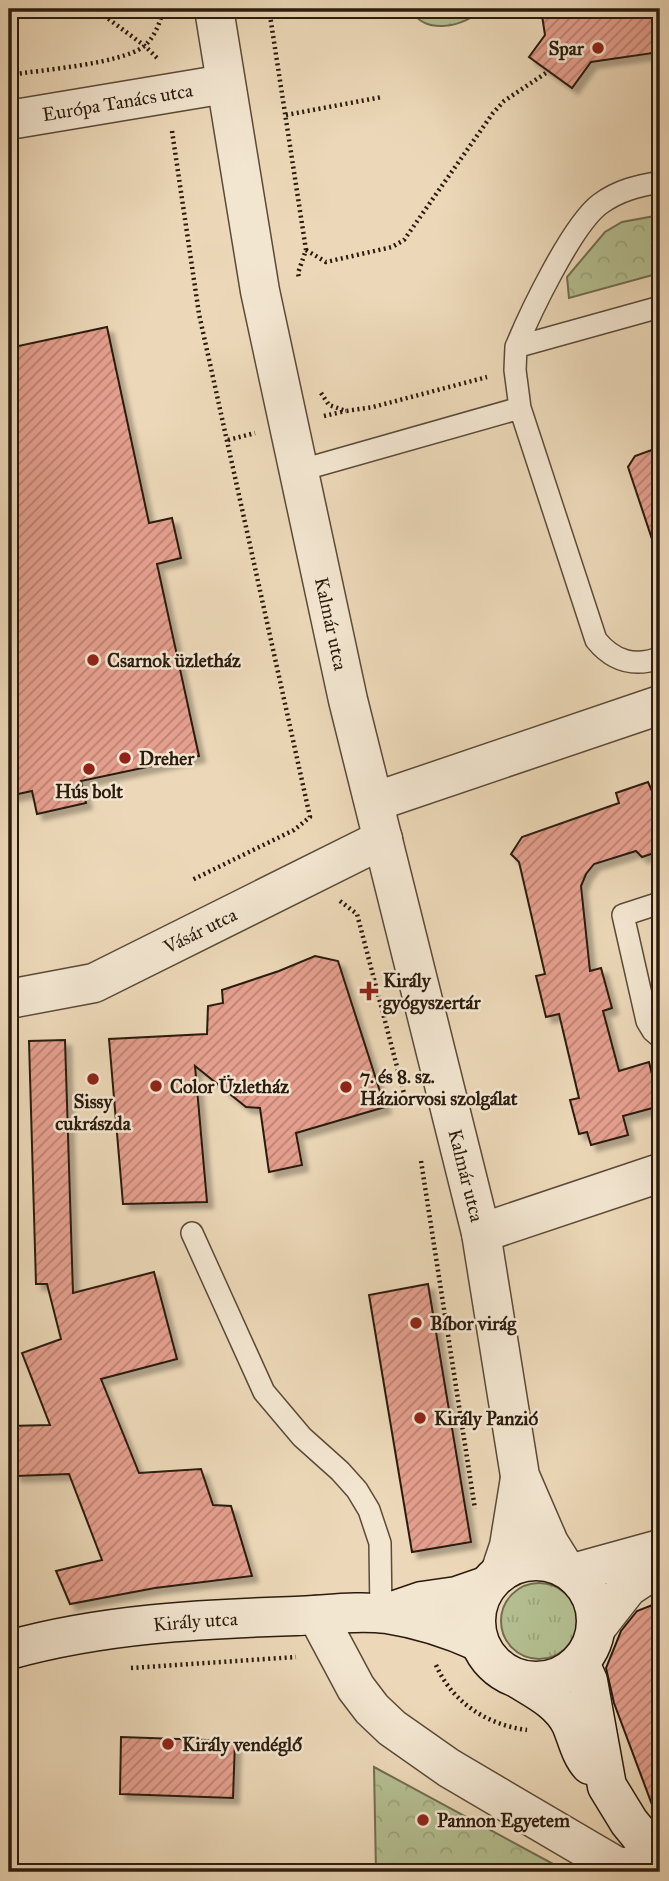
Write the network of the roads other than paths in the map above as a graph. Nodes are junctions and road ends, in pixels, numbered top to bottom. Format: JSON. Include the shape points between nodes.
{"nodes":[{"id":1,"x":214,"y":9,"type":"edge"},
{"id":2,"x":225,"y":84,"type":"junction"},
{"id":3,"x":9,"y":120,"type":"edge"},
{"id":4,"x":660,"y":182,"type":"edge"},
{"id":5,"x":660,"y":307,"type":"edge"},
{"id":6,"x":516,"y":347,"type":"junction"},
{"id":7,"x":520,"y":408,"type":"junction"},
{"id":8,"x":298,"y":471,"type":"junction"},
{"id":9,"x":660,"y":658,"type":"edge"},
{"id":10,"x":660,"y":705,"type":"edge"},
{"id":11,"x":373,"y":802,"type":"junction"},
{"id":12,"x":383,"y":839,"type":"junction"},
{"id":13,"x":660,"y":903,"type":"edge"},
{"id":14,"x":9,"y":999,"type":"edge"},
{"id":15,"x":660,"y":1037,"type":"edge"},
{"id":16,"x":660,"y":1173,"type":"edge"},
{"id":17,"x":192,"y":1233,"type":"dead end"},
{"id":18,"x":481,"y":1233,"type":"junction"},
{"id":19,"x":520,"y":1476,"type":"junction"},
{"id":20,"x":660,"y":1549,"type":"edge"},
{"id":21,"x":660,"y":1566,"type":"edge"},
{"id":22,"x":568,"y":1570,"type":"junction"},
{"id":23,"x":493,"y":1580,"type":"junction"},
{"id":24,"x":383,"y":1614,"type":"junction"},
{"id":25,"x":317,"y":1615,"type":"junction"},
{"id":26,"x":596,"y":1628,"type":"junction"},
{"id":27,"x":479,"y":1642,"type":"junction"},
{"id":28,"x":9,"y":1650,"type":"edge"},
{"id":29,"x":580,"y":1663,"type":"junction"},
{"id":30,"x":520,"y":1680,"type":"junction"},
{"id":31,"x":604,"y":1779,"type":"junction"},
{"id":32,"x":660,"y":1860,"type":"edge"}],
"edges":[{"from":1,"to":2,"type":"street","name":"Kalmár utca"},
{"from":2,"to":3,"type":"street","name":"Európa Tanács utca"},
{"from":2,"to":8,"type":"street","name":"Kalmár utca","via":[[260,291]]},
{"from":4,"to":6,"type":"lane","via":[[634,186],[598,205],[575,233]]},
{"from":5,"to":6,"type":"lane"},
{"from":6,"to":7,"type":"lane"},
{"from":7,"to":8,"type":"lane"},
{"from":7,"to":9,"type":"lane","via":[[596,640],[610,655],[630,663]]},
{"from":8,"to":11,"type":"street","name":"Kalmár utca"},
{"from":10,"to":11,"type":"street"},
{"from":11,"to":12,"type":"street","name":"Kalmár utca"},
{"from":12,"to":14,"type":"street","name":"Vásár utca","via":[[94,983]]},
{"from":12,"to":18,"type":"street","name":"Kalmár utca"},
{"from":13,"to":15,"type":"lane","via":[[623,915],[647,1021]]},
{"from":16,"to":18,"type":"street","name":"Kalmár utca"},
{"from":17,"to":24,"type":"lane","via":[[264,1392],[357,1490],[369,1510],[380,1543]]},
{"from":18,"to":19,"type":"street","name":"Kalmár utca"},
{"from":19,"to":22,"type":"street","name":"Kalmár utca","via":[[549,1543]]},
{"from":19,"to":23,"type":"street","name":"Kalmár utca","via":[[516,1511]]},
{"from":20,"to":22,"type":"street"},
{"from":21,"to":26,"type":"street","via":[[628,1587]]},
{"from":22,"to":23,"type":"street","via":[[545,1561],[526,1561]]},
{"from":22,"to":26,"type":"street","via":[[592,1598]]},
{"from":23,"to":24,"type":"street","name":"Király utca","via":[[457,1596]]},
{"from":23,"to":27,"type":"street","via":[[476,1613]]},
{"from":24,"to":25,"type":"street","name":"Király utca"},
{"from":24,"to":27,"type":"street","name":"Király utca","via":[[456,1631]]},
{"from":25,"to":28,"type":"street","name":"Király utca","via":[[173,1622]]},
{"from":25,"to":32,"type":"street","via":[[372,1709],[449,1769],[618,1868]]},
{"from":26,"to":29,"type":"street"},
{"from":27,"to":30,"type":"street","via":[[495,1666]]},
{"from":29,"to":30,"type":"street","via":[[552,1680]]},
{"from":29,"to":31,"type":"street","via":[[588,1681]]},
{"from":30,"to":31,"type":"street","via":[[562,1710],[585,1760]]},
{"from":31,"to":32,"type":"street","via":[[629,1822]]}]}
